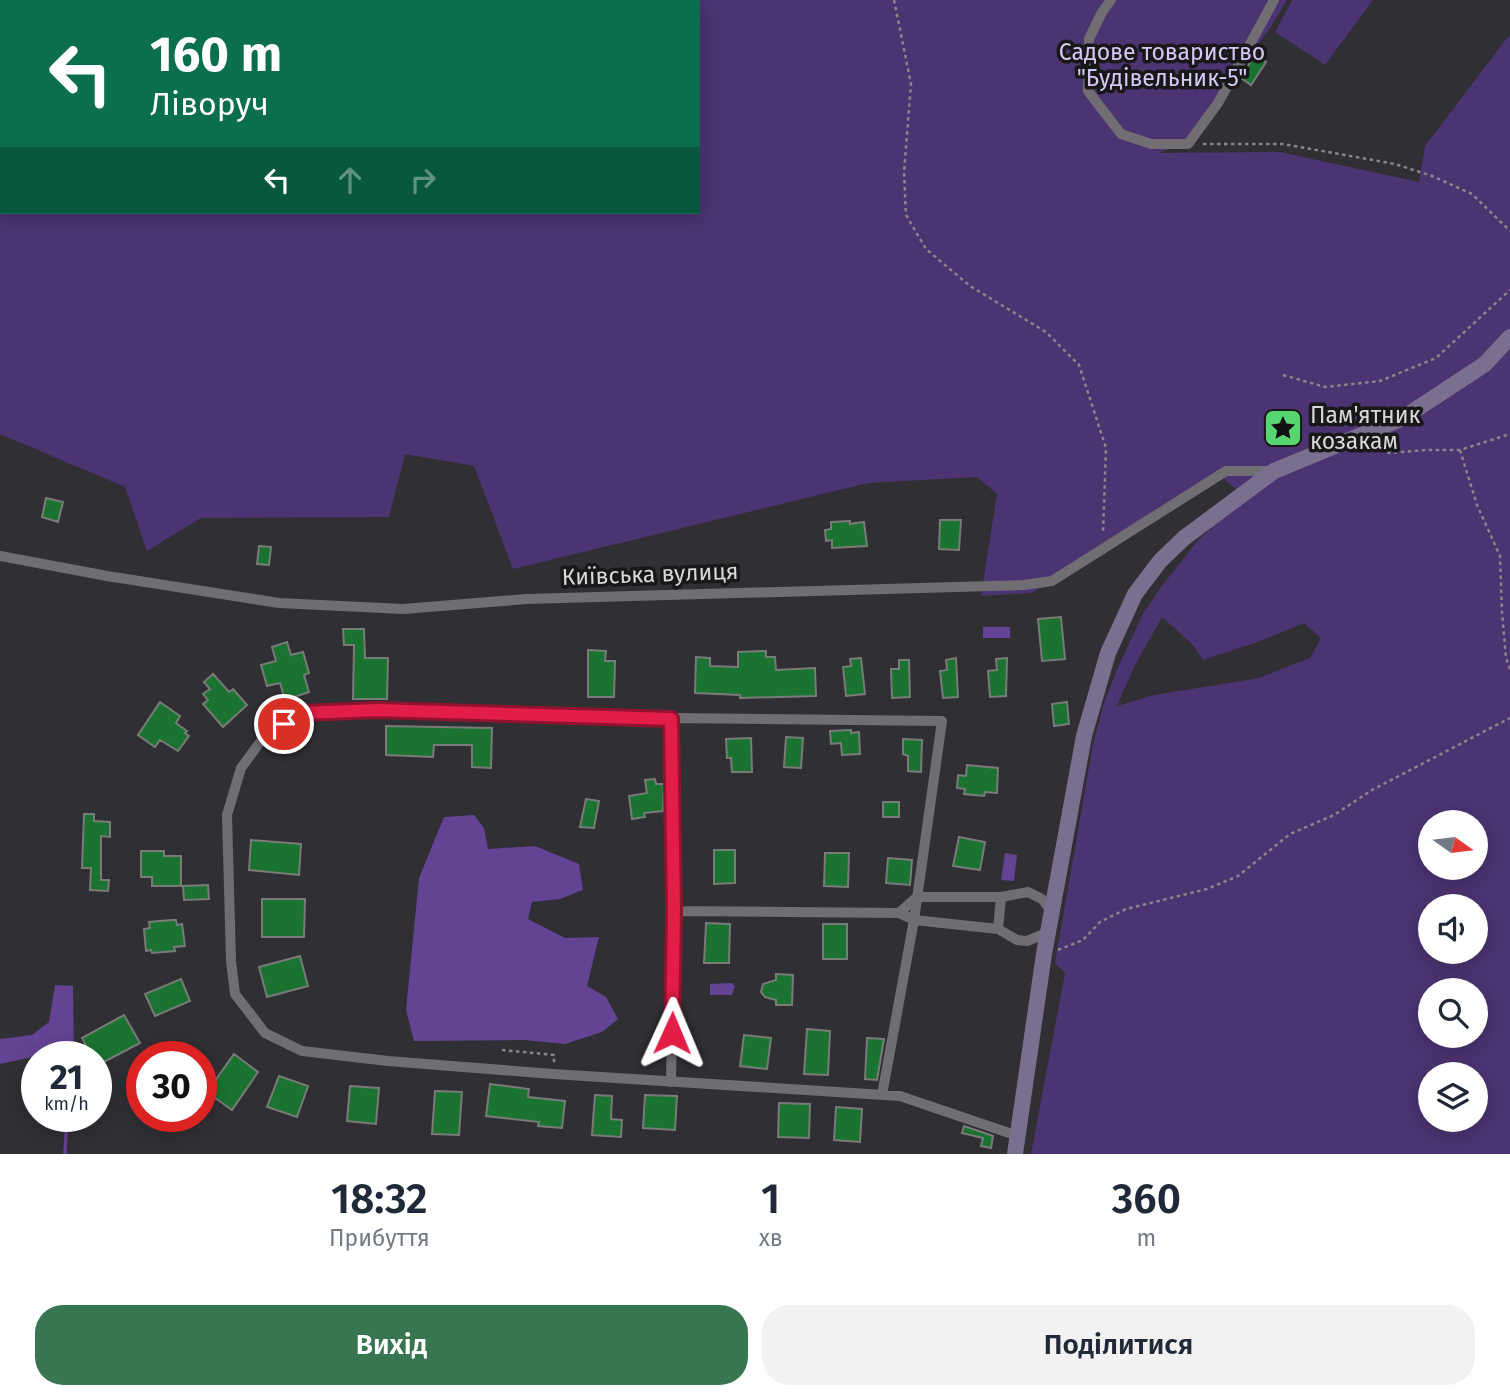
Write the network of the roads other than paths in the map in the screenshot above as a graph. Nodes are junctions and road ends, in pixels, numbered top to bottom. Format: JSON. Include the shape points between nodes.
{"nodes":[{"id":1,"x":1111,"y":0,"type":"edge"},
{"id":2,"x":1274,"y":0,"type":"edge"},
{"id":3,"x":1510,"y":337,"type":"edge"},
{"id":4,"x":1274,"y":471,"type":"junction"},
{"id":5,"x":0,"y":556,"type":"edge"},
{"id":6,"x":671,"y":719,"type":"junction"},
{"id":7,"x":917,"y":897,"type":"junction"},
{"id":8,"x":1001,"y":897,"type":"junction"},
{"id":9,"x":674,"y":911,"type":"junction"},
{"id":10,"x":1052,"y":912,"type":"junction"},
{"id":11,"x":899,"y":913,"type":"junction"},
{"id":12,"x":914,"y":920,"type":"junction"},
{"id":13,"x":998,"y":929,"type":"junction"},
{"id":14,"x":1049,"y":932,"type":"junction"},
{"id":15,"x":671,"y":1082,"type":"junction"},
{"id":16,"x":882,"y":1095,"type":"junction"},
{"id":17,"x":1018,"y":1136,"type":"junction"},
{"id":18,"x":1015,"y":1154,"type":"edge"}],
"edges":[{"from":1,"to":2,"type":"street","via":[[1089,40],[1088,91],[1121,134],[1151,144],[1188,144],[1218,103]]},
{"from":3,"to":4,"type":"main road","via":[[1485,364],[1403,418]]},
{"from":4,"to":5,"type":"street","name":"Київська вулиця","via":[[1226,471],[1052,581],[1024,585],[540,598],[403,609],[279,603]]},
{"from":4,"to":10,"type":"main road","via":[[1184,538],[1135,594],[1108,653],[1084,736]]},
{"from":6,"to":7,"type":"street","via":[[942,721]]},
{"from":6,"to":9,"type":"street"},
{"from":6,"to":15,"type":"street","via":[[377,710],[303,713],[266,734],[241,768],[228,815],[235,994],[264,1033],[302,1051]]},
{"from":7,"to":8,"type":"street"},
{"from":7,"to":11,"type":"street"},
{"from":7,"to":12,"type":"street"},
{"from":8,"to":10,"type":"street","via":[[1028,892],[1042,899]]},
{"from":8,"to":13,"type":"street"},
{"from":9,"to":11,"type":"street"},
{"from":9,"to":15,"type":"street"},
{"from":10,"to":14,"type":"main road"},
{"from":11,"to":12,"type":"street"},
{"from":12,"to":13,"type":"street"},
{"from":12,"to":16,"type":"street"},
{"from":13,"to":14,"type":"street","via":[[1027,941]]},
{"from":14,"to":17,"type":"main road"},
{"from":15,"to":16,"type":"street"},
{"from":16,"to":17,"type":"street","via":[[900,1096]]},
{"from":17,"to":18,"type":"main road"}]}
